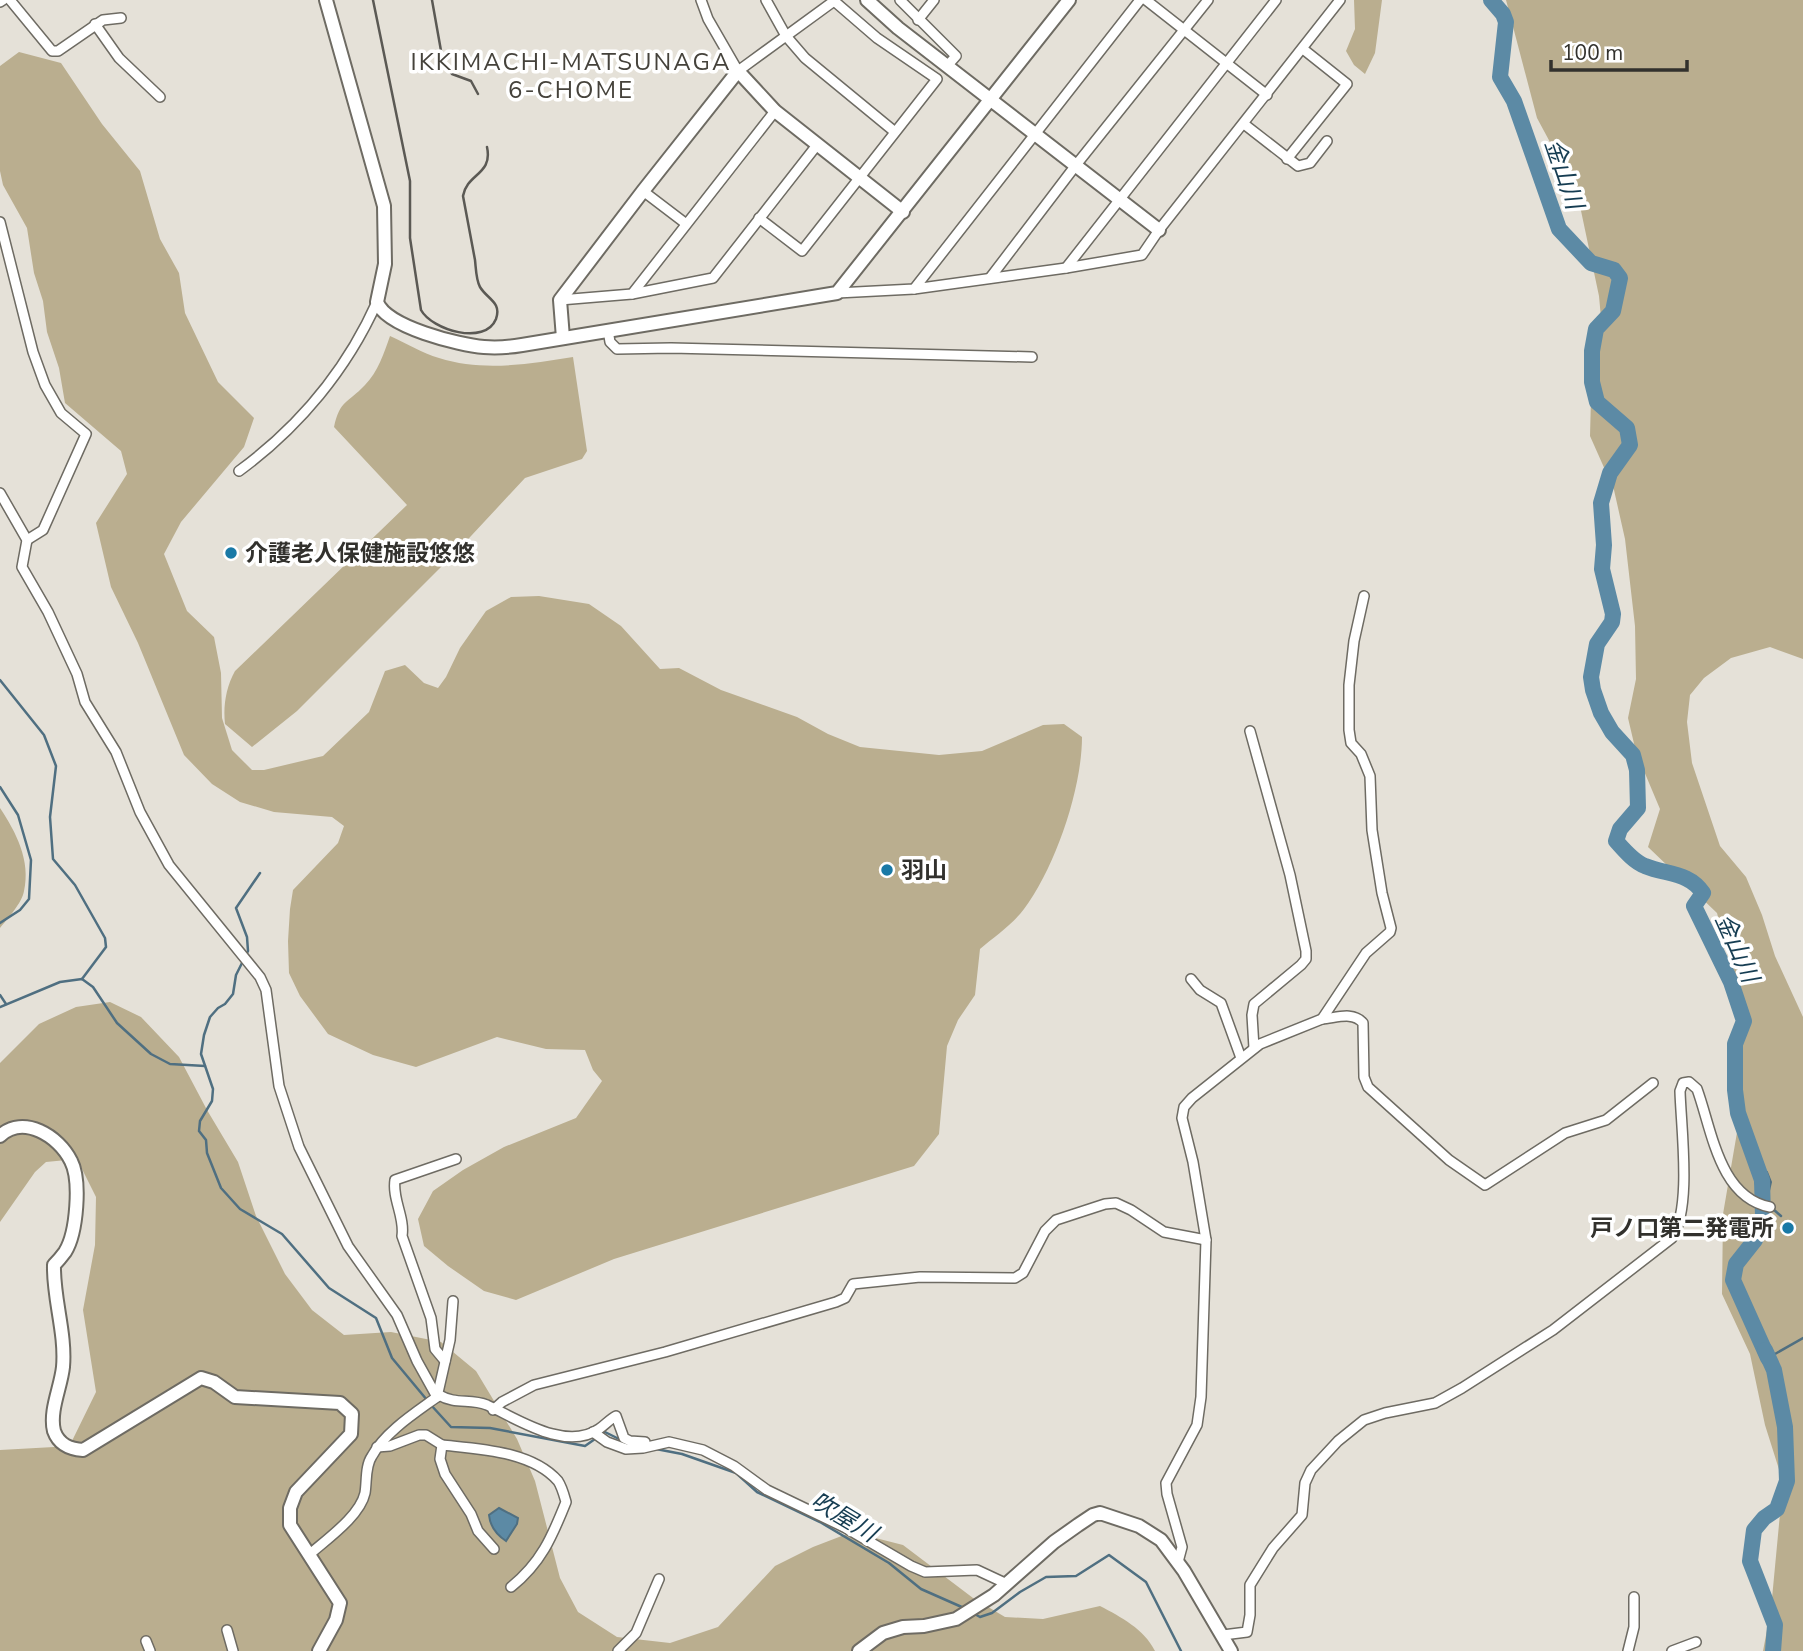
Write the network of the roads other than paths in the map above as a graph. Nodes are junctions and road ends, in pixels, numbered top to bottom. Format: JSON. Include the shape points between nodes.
{"nodes":[{"id":1,"x":10,"y":0,"type":"edge"},
{"id":2,"x":326,"y":0,"type":"edge"},
{"id":3,"x":701,"y":0,"type":"edge"},
{"id":4,"x":766,"y":0,"type":"edge"},
{"id":5,"x":867,"y":0,"type":"edge"},
{"id":6,"x":900,"y":0,"type":"edge"},
{"id":7,"x":934,"y":0,"type":"edge"},
{"id":8,"x":1069,"y":0,"type":"edge"},
{"id":9,"x":1140,"y":0,"type":"edge"},
{"id":10,"x":1146,"y":0,"type":"edge"},
{"id":11,"x":1209,"y":0,"type":"edge"},
{"id":12,"x":1276,"y":0,"type":"edge"},
{"id":13,"x":1340,"y":0,"type":"edge"},
{"id":14,"x":833,"y":1,"type":"edge"},
{"id":15,"x":121,"y":18,"type":"dead end"},
{"id":16,"x":918,"y":20,"type":"junction"},
{"id":17,"x":95,"y":24,"type":"junction"},
{"id":18,"x":1184,"y":31,"type":"junction"},
{"id":19,"x":786,"y":36,"type":"junction"},
{"id":20,"x":1303,"y":49,"type":"junction"},
{"id":21,"x":1227,"y":63,"type":"junction"},
{"id":22,"x":947,"y":66,"type":"junction"},
{"id":23,"x":738,"y":71,"type":"junction"},
{"id":24,"x":1267,"y":95,"type":"junction"},
{"id":25,"x":160,"y":97,"type":"dead end"},
{"id":26,"x":990,"y":100,"type":"junction"},
{"id":27,"x":775,"y":111,"type":"junction"},
{"id":28,"x":1244,"y":124,"type":"junction"},
{"id":29,"x":895,"y":132,"type":"junction"},
{"id":30,"x":1035,"y":133,"type":"junction"},
{"id":31,"x":1327,"y":141,"type":"dead end"},
{"id":32,"x":817,"y":145,"type":"junction"},
{"id":33,"x":1287,"y":159,"type":"junction"},
{"id":34,"x":1076,"y":165,"type":"junction"},
{"id":35,"x":858,"y":178,"type":"junction"},
{"id":36,"x":643,"y":191,"type":"junction"},
{"id":37,"x":1119,"y":199,"type":"junction"},
{"id":38,"x":903,"y":212,"type":"junction"},
{"id":39,"x":759,"y":218,"type":"junction"},
{"id":40,"x":0,"y":222,"type":"edge"},
{"id":41,"x":685,"y":223,"type":"junction"},
{"id":42,"x":1159,"y":230,"type":"junction"},
{"id":43,"x":1066,"y":268,"type":"junction"},
{"id":44,"x":990,"y":278,"type":"junction"},
{"id":45,"x":914,"y":289,"type":"junction"},
{"id":46,"x":837,"y":293,"type":"junction"},
{"id":47,"x":632,"y":294,"type":"junction"},
{"id":48,"x":560,"y":300,"type":"junction"},
{"id":49,"x":377,"y":302,"type":"junction"},
{"id":50,"x":608,"y":330,"type":"junction"},
{"id":51,"x":563,"y":338,"type":"junction"},
{"id":52,"x":1032,"y":357,"type":"dead end"},
{"id":53,"x":239,"y":471,"type":"dead end"},
{"id":54,"x":0,"y":493,"type":"edge"},
{"id":55,"x":27,"y":540,"type":"junction"},
{"id":56,"x":1364,"y":596,"type":"dead end"},
{"id":57,"x":1250,"y":731,"type":"dead end"},
{"id":58,"x":1191,"y":979,"type":"dead end"},
{"id":59,"x":1322,"y":1019,"type":"junction"},
{"id":60,"x":1254,"y":1048,"type":"junction"},
{"id":61,"x":1241,"y":1058,"type":"junction"},
{"id":62,"x":1653,"y":1083,"type":"dead end"},
{"id":63,"x":0,"y":1136,"type":"edge"},
{"id":64,"x":456,"y":1159,"type":"dead end"},
{"id":65,"x":1770,"y":1207,"type":"dead end"},
{"id":66,"x":1206,"y":1240,"type":"junction"},
{"id":67,"x":453,"y":1301,"type":"dead end"},
{"id":68,"x":445,"y":1361,"type":"junction"},
{"id":69,"x":438,"y":1396,"type":"junction"},
{"id":70,"x":493,"y":1409,"type":"junction"},
{"id":71,"x":593,"y":1432,"type":"junction"},
{"id":72,"x":645,"y":1442,"type":"dead end"},
{"id":73,"x":442,"y":1445,"type":"junction"},
{"id":74,"x":377,"y":1447,"type":"junction"},
{"id":75,"x":494,"y":1549,"type":"dead end"},
{"id":76,"x":310,"y":1554,"type":"junction"},
{"id":77,"x":1178,"y":1562,"type":"junction"},
{"id":78,"x":659,"y":1579,"type":"dead end"},
{"id":79,"x":1006,"y":1584,"type":"junction"},
{"id":80,"x":511,"y":1587,"type":"dead end"},
{"id":81,"x":1634,"y":1597,"type":"dead end"},
{"id":82,"x":227,"y":1630,"type":"dead end"},
{"id":83,"x":1223,"y":1635,"type":"junction"},
{"id":84,"x":146,"y":1641,"type":"dead end"},
{"id":85,"x":1696,"y":1642,"type":"dead end"},
{"id":86,"x":150,"y":1651,"type":"edge"},
{"id":87,"x":233,"y":1651,"type":"edge"},
{"id":88,"x":319,"y":1651,"type":"edge"},
{"id":89,"x":618,"y":1651,"type":"edge"},
{"id":90,"x":859,"y":1651,"type":"edge"},
{"id":91,"x":1231,"y":1651,"type":"edge"},
{"id":92,"x":1628,"y":1651,"type":"edge"},
{"id":93,"x":1672,"y":1651,"type":"edge"}],
"edges":[{"from":1,"to":17,"type":"street","via":[[52,51]]},
{"from":2,"to":49,"type":"street","via":[[384,206],[384,264]]},
{"from":3,"to":23,"type":"street"},
{"from":4,"to":19,"type":"street"},
{"from":5,"to":22,"type":"street"},
{"from":6,"to":16,"type":"street"},
{"from":7,"to":16,"type":"street"},
{"from":8,"to":26,"type":"street"},
{"from":9,"to":30,"type":"street"},
{"from":10,"to":18,"type":"street"},
{"from":11,"to":18,"type":"street"},
{"from":12,"to":21,"type":"street"},
{"from":13,"to":20,"type":"street"},
{"from":14,"to":19,"type":"street"},
{"from":14,"to":29,"type":"street","via":[[937,79]]},
{"from":15,"to":17,"type":"street"},
{"from":16,"to":22,"type":"street","via":[[956,56]]},
{"from":17,"to":25,"type":"street","via":[[119,58]]},
{"from":18,"to":21,"type":"street"},
{"from":18,"to":34,"type":"street"},
{"from":19,"to":23,"type":"street"},
{"from":19,"to":29,"type":"street","via":[[827,78]]},
{"from":20,"to":24,"type":"street"},
{"from":20,"to":33,"type":"street","via":[[1347,84]]},
{"from":21,"to":24,"type":"street"},
{"from":21,"to":37,"type":"street"},
{"from":22,"to":26,"type":"street"},
{"from":23,"to":27,"type":"street"},
{"from":23,"to":36,"type":"street"},
{"from":24,"to":28,"type":"street"},
{"from":26,"to":30,"type":"street"},
{"from":26,"to":38,"type":"street"},
{"from":27,"to":32,"type":"street"},
{"from":27,"to":41,"type":"street"},
{"from":28,"to":33,"type":"street"},
{"from":28,"to":42,"type":"street"},
{"from":29,"to":35,"type":"street"},
{"from":30,"to":34,"type":"street"},
{"from":30,"to":45,"type":"street"},
{"from":31,"to":33,"type":"street","via":[[1310,163],[1298,166]]},
{"from":32,"to":35,"type":"street"},
{"from":32,"to":39,"type":"street"},
{"from":34,"to":37,"type":"street"},
{"from":34,"to":44,"type":"street"},
{"from":35,"to":38,"type":"street"},
{"from":35,"to":39,"type":"street","via":[[802,251]]},
{"from":36,"to":41,"type":"street"},
{"from":36,"to":48,"type":"street"},
{"from":37,"to":42,"type":"street"},
{"from":37,"to":43,"type":"street"},
{"from":38,"to":46,"type":"street"},
{"from":39,"to":47,"type":"street","via":[[713,278]]},
{"from":40,"to":55,"type":"street","via":[[45,385],[61,413],[86,434],[43,530]]},
{"from":41,"to":47,"type":"street"},
{"from":42,"to":43,"type":"street","via":[[1142,255]]},
{"from":43,"to":44,"type":"street"},
{"from":44,"to":45,"type":"street"},
{"from":45,"to":46,"type":"street"},
{"from":46,"to":50,"type":"street"},
{"from":47,"to":48,"type":"street"},
{"from":48,"to":51,"type":"street"},
{"from":49,"to":51,"type":"street","via":[[391,318],[465,344],[516,346]]},
{"from":49,"to":53,"type":"street","via":[[336,374],[283,435]]},
{"from":50,"to":51,"type":"street"},
{"from":50,"to":52,"type":"street","via":[[617,349]]},
{"from":54,"to":55,"type":"street"},
{"from":55,"to":69,"type":"street","via":[[22,567],[77,674],[85,702],[116,752],[140,813],[169,865],[260,977],[266,990],[279,1086],[299,1147],[348,1246],[397,1315]]},
{"from":56,"to":59,"type":"street","via":[[1349,685],[1349,730],[1351,743],[1370,776],[1372,830],[1391,928],[1353,970]]},
{"from":57,"to":60,"type":"street","via":[[1306,951],[1301,965],[1254,1004]]},
{"from":58,"to":61,"type":"street","via":[[1221,1003]]},
{"from":59,"to":60,"type":"street"},
{"from":59,"to":62,"type":"street","via":[[1360,1018],[1368,1087],[1485,1185],[1565,1133],[1606,1120]]},
{"from":60,"to":61,"type":"street"},
{"from":61,"to":66,"type":"street","via":[[1184,1107],[1182,1118]]},
{"from":63,"to":76,"type":"street","via":[[19,1126],[44,1132],[72,1161],[77,1180],[74,1227],[66,1251],[54,1265],[63,1366],[54,1431],[61,1443],[83,1450],[201,1378],[235,1397],[340,1403],[352,1414],[351,1434],[296,1492],[290,1508],[290,1525]]},
{"from":64,"to":68,"type":"street","via":[[396,1180],[394,1188],[404,1224],[402,1236],[431,1318],[435,1349]]},
{"from":65,"to":83,"type":"street","via":[[1749,1199],[1733,1182],[1709,1130],[1697,1089],[1683,1083],[1679,1091],[1683,1205],[1672,1238],[1553,1330],[1462,1388],[1435,1403],[1364,1420],[1338,1441],[1311,1470],[1302,1515],[1273,1548],[1250,1585],[1247,1632]]},
{"from":66,"to":70,"type":"street","via":[[1164,1232],[1116,1203],[1105,1204],[1056,1220],[1045,1231],[1023,1273],[1014,1278],[920,1277],[853,1284],[836,1302],[534,1385]]},
{"from":66,"to":77,"type":"street","via":[[1201,1397],[1196,1425],[1166,1483],[1182,1548]]},
{"from":67,"to":68,"type":"street"},
{"from":68,"to":69,"type":"street"},
{"from":69,"to":70,"type":"street"},
{"from":69,"to":74,"type":"street"},
{"from":70,"to":71,"type":"street","via":[[545,1432],[566,1436]]},
{"from":71,"to":72,"type":"street","via":[[616,1416],[624,1438]]},
{"from":71,"to":79,"type":"street","via":[[626,1449],[669,1442],[703,1450],[767,1490],[911,1566],[925,1572],[977,1570]]},
{"from":73,"to":74,"type":"street","via":[[419,1435]]},
{"from":73,"to":75,"type":"street","via":[[445,1474],[478,1531]]},
{"from":73,"to":80,"type":"street","via":[[516,1457],[542,1468],[559,1483],[566,1502],[559,1519],[529,1572]]},
{"from":74,"to":76,"type":"street","via":[[369,1459],[361,1504]]},
{"from":76,"to":88,"type":"street","via":[[340,1604]]},
{"from":77,"to":79,"type":"street","via":[[1150,1531],[1100,1513],[1054,1542]]},
{"from":77,"to":83,"type":"street"},
{"from":78,"to":89,"type":"street","via":[[636,1633]]},
{"from":79,"to":90,"type":"street","via":[[956,1619],[883,1633]]},
{"from":81,"to":92,"type":"street"},
{"from":82,"to":87,"type":"street"},
{"from":83,"to":91,"type":"street"},
{"from":84,"to":86,"type":"street"},
{"from":85,"to":93,"type":"street"}]}
